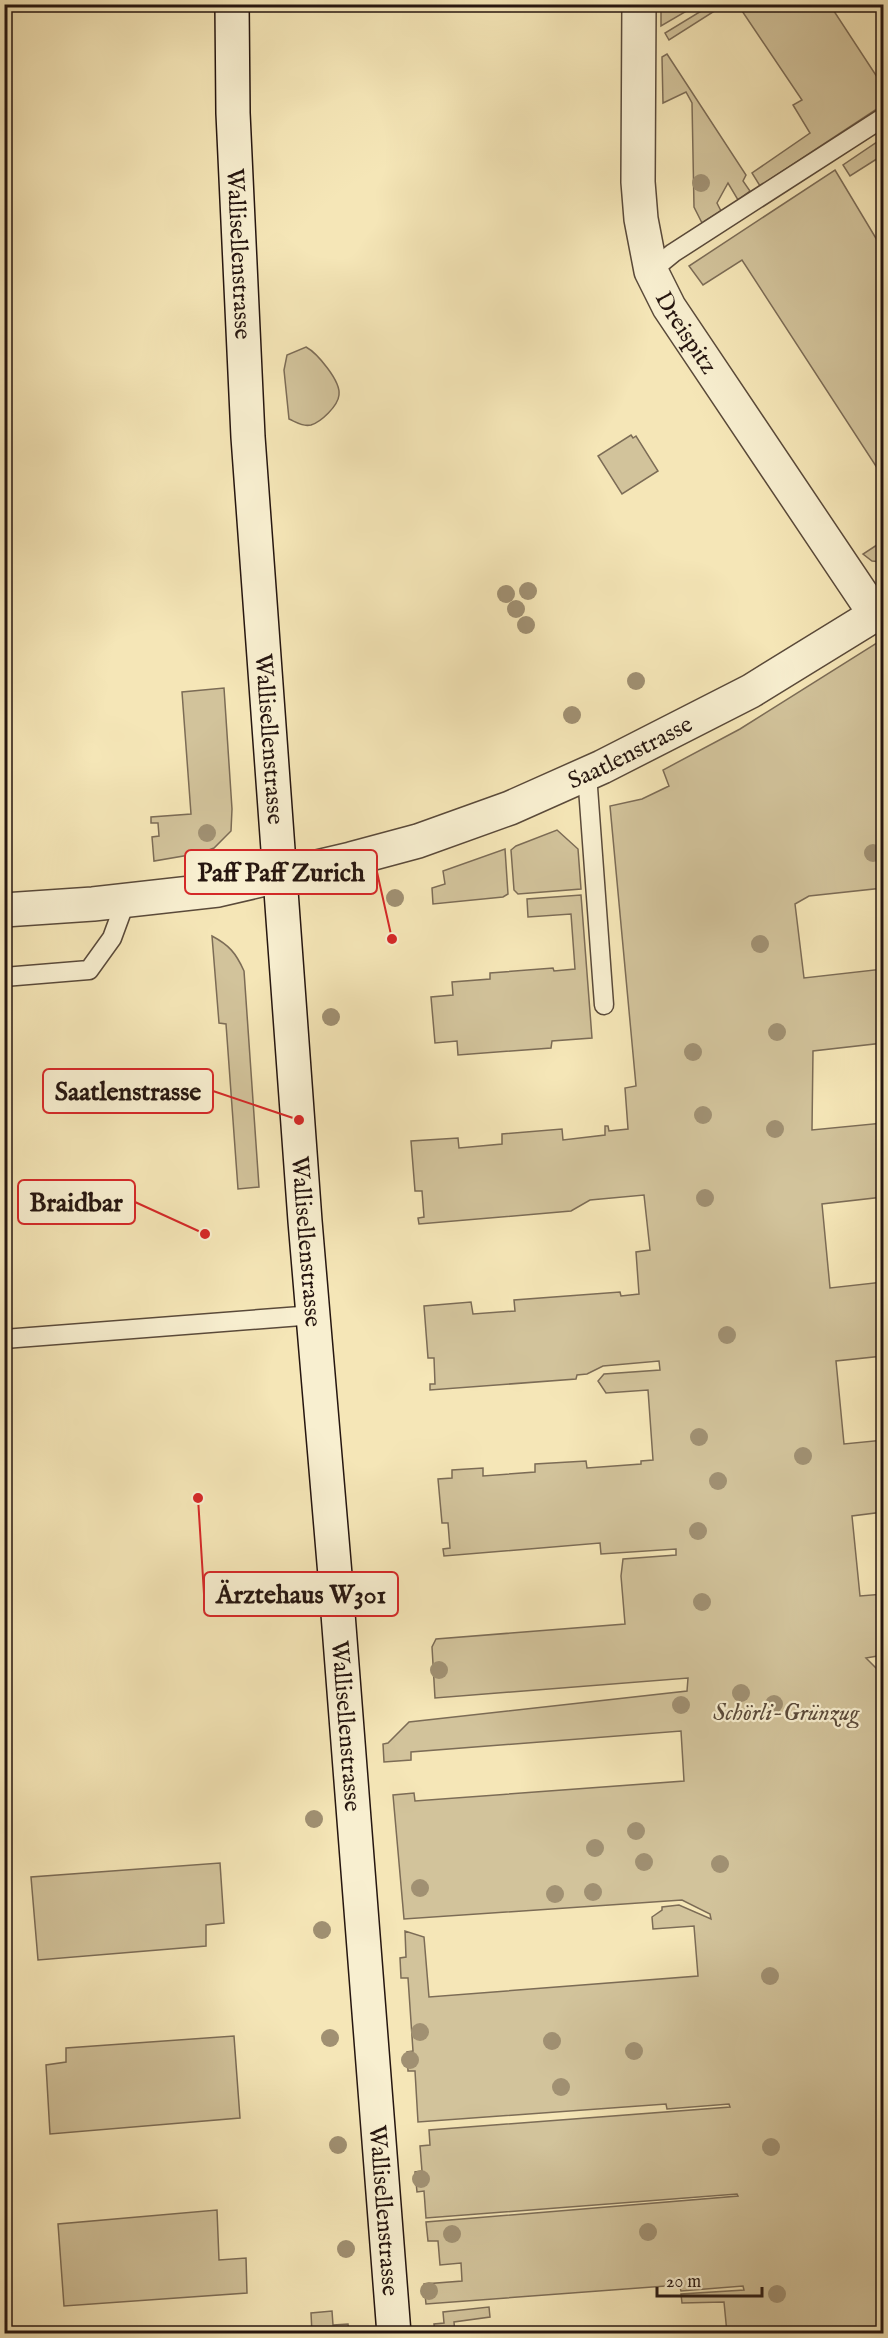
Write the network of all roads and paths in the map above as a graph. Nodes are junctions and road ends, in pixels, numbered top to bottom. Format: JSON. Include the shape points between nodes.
{"nodes":[{"id":1,"x":232,"y":4,"type":"edge"},
{"id":2,"x":639,"y":4,"type":"edge"},
{"id":3,"x":884,"y":117,"type":"edge"},
{"id":4,"x":651,"y":271,"type":"junction"},
{"id":5,"x":879,"y":612,"type":"edge"},
{"id":6,"x":587,"y":774,"type":"junction"},
{"id":7,"x":280,"y":876,"type":"junction"},
{"id":8,"x":126,"y":900,"type":"junction"},
{"id":9,"x":4,"y":910,"type":"edge"},
{"id":10,"x":4,"y":977,"type":"edge"},
{"id":11,"x":604,"y":1005,"type":"dead end"},
{"id":12,"x":314,"y":1315,"type":"junction"},
{"id":13,"x":4,"y":1338,"type":"edge"},
{"id":14,"x":394,"y":2334,"type":"edge"}],
"edges":[{"from":1,"to":7,"type":"street","name":"Wallisellenstrasse","via":[[233,112],[249,437]]},
{"from":2,"to":4,"type":"street","name":"Dreispitz","via":[[638,182]]},
{"from":3,"to":4,"type":"lane","via":[[682,246]]},
{"from":4,"to":5,"type":"street","name":"Dreispitz","via":[[669,307]]},
{"from":5,"to":6,"type":"street","name":"Saatlenstrasse","via":[[751,691]]},
{"from":6,"to":7,"type":"street","name":"Saatlenstrasse","via":[[510,808],[418,841]]},
{"from":6,"to":11,"type":"lane"},
{"from":7,"to":8,"type":"street","name":"Saatlenstrasse","via":[[218,890]]},
{"from":7,"to":12,"type":"street","name":"Wallisellenstrasse"},
{"from":8,"to":9,"type":"street","name":"Saatlenstrasse"},
{"from":8,"to":10,"type":"lane","via":[[112,938],[89,970]]},
{"from":12,"to":13,"type":"lane"},
{"from":12,"to":14,"type":"street","name":"Wallisellenstrasse"}]}
